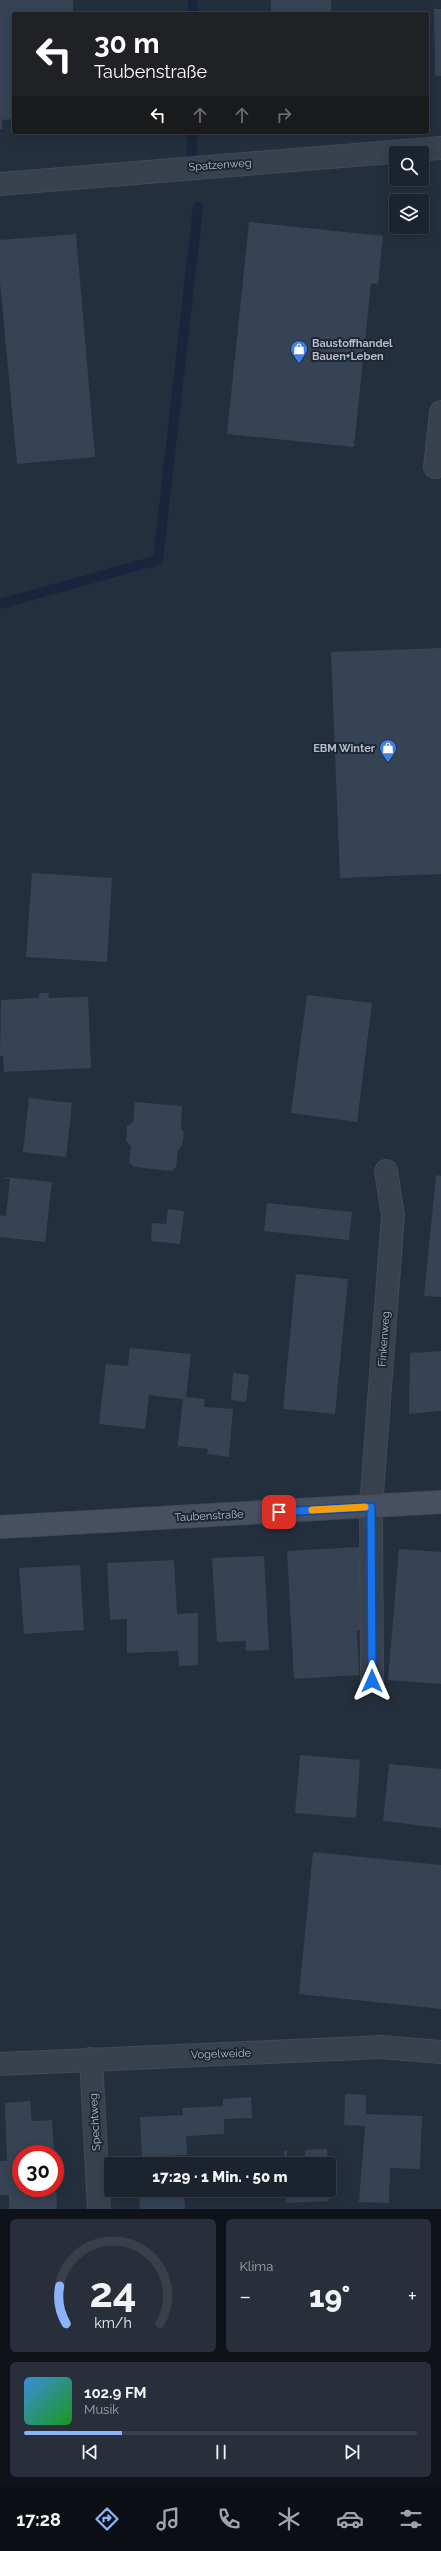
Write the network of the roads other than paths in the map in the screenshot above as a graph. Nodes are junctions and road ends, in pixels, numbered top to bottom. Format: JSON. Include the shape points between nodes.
{"nodes":[{"id":1,"x":441,"y":148,"type":"edge"},
{"id":2,"x":0,"y":184,"type":"edge"},
{"id":3,"x":441,"y":412,"type":"edge"},
{"id":4,"x":435,"y":467,"type":"dead end"},
{"id":5,"x":386,"y":1171,"type":"dead end"},
{"id":6,"x":441,"y":1502,"type":"edge"},
{"id":7,"x":371,"y":1507,"type":"junction"},
{"id":8,"x":0,"y":1528,"type":"edge"},
{"id":9,"x":372,"y":1681,"type":"dead end"},
{"id":10,"x":441,"y":2052,"type":"edge"},
{"id":11,"x":91,"y":2059,"type":"junction"},
{"id":12,"x":0,"y":2064,"type":"edge"},
{"id":13,"x":100,"y":2209,"type":"edge"}],
"edges":[{"from":1,"to":2,"type":"street","name":"Spatzenweg"},
{"from":3,"to":4,"type":"street"},
{"from":5,"to":7,"type":"street","name":"Finkenweg","via":[[393,1215]]},
{"from":6,"to":7,"type":"street","name":"Taubenstraße"},
{"from":7,"to":8,"type":"street","name":"Taubenstraße"},
{"from":7,"to":9,"type":"street","name":"Finkenweg"},
{"from":10,"to":11,"type":"street","name":"Vogelweide","via":[[382,2048]]},
{"from":11,"to":12,"type":"street","name":"Vogelweide"},
{"from":11,"to":13,"type":"street","name":"Spechtweg"}]}
